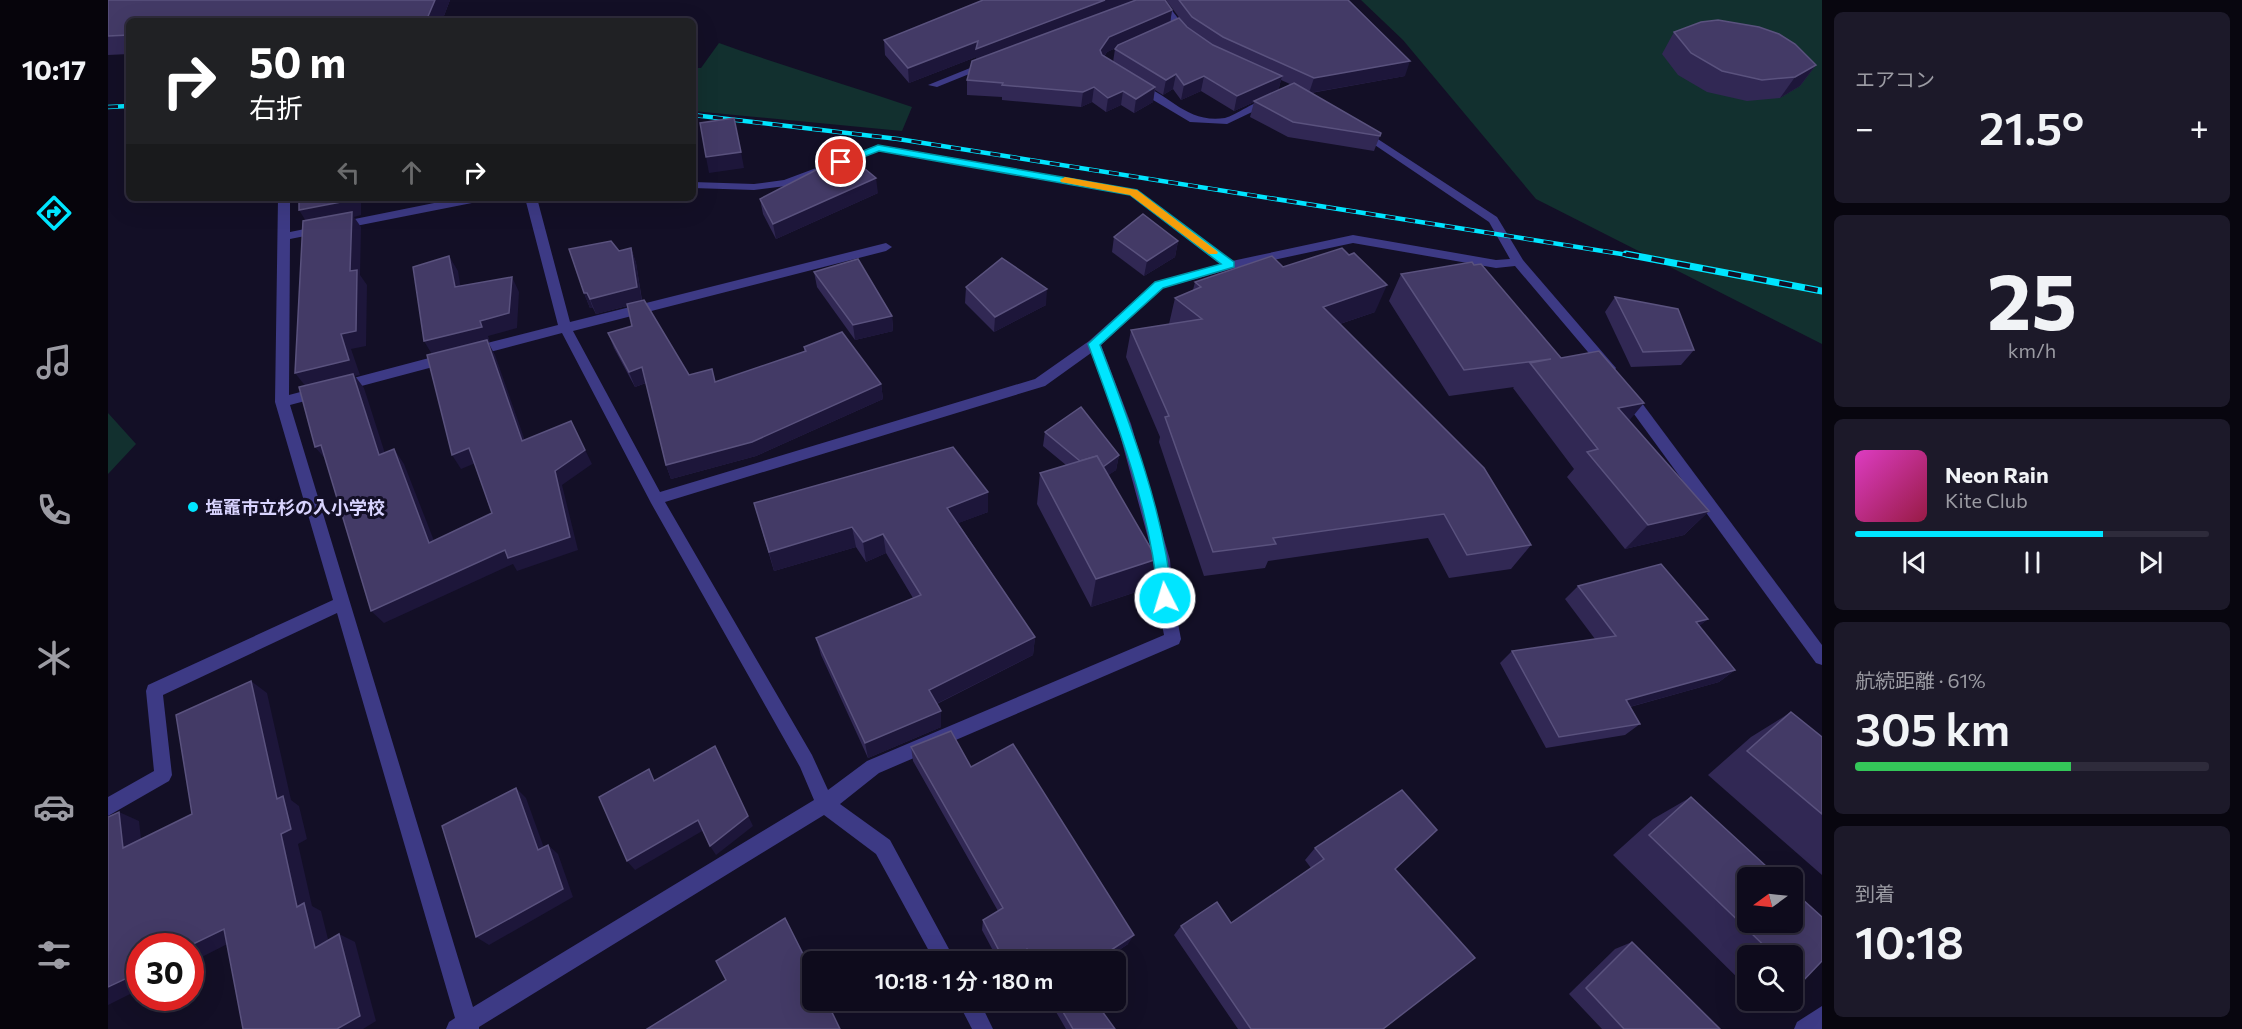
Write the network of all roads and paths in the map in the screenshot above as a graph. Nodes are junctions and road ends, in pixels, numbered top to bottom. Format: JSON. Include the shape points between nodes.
{"nodes":[{"id":1,"x":1157,"y":0,"type":"edge"},
{"id":2,"x":1144,"y":4,"type":"edge"},
{"id":3,"x":1200,"y":45,"type":"edge"},
{"id":4,"x":999,"y":60,"type":"edge"},
{"id":5,"x":1124,"y":78,"type":"edge"},
{"id":6,"x":933,"y":85,"type":"dead end"},
{"id":7,"x":1280,"y":96,"type":"edge"},
{"id":8,"x":1348,"y":123,"type":"edge"},
{"id":9,"x":696,"y":185,"type":"edge"},
{"id":10,"x":284,"y":201,"type":"edge"},
{"id":11,"x":462,"y":201,"type":"edge"},
{"id":12,"x":532,"y":201,"type":"edge"},
{"id":13,"x":283,"y":237,"type":"junction"},
{"id":14,"x":886,"y":247,"type":"dead end"},
{"id":15,"x":1518,"y":262,"type":"junction"},
{"id":16,"x":1230,"y":265,"type":"junction"},
{"id":17,"x":565,"y":327,"type":"junction"},
{"id":18,"x":1094,"y":344,"type":"junction"},
{"id":19,"x":282,"y":402,"type":"junction"},
{"id":20,"x":656,"y":500,"type":"junction"},
{"id":21,"x":343,"y":603,"type":"junction"},
{"id":22,"x":1822,"y":658,"type":"edge"},
{"id":23,"x":825,"y":804,"type":"junction"},
{"id":24,"x":108,"y":807,"type":"edge"},
{"id":25,"x":940,"y":951,"type":"edge"},
{"id":26,"x":973,"y":1011,"type":"edge"},
{"id":27,"x":1822,"y":1016,"type":"edge"},
{"id":28,"x":464,"y":1027,"type":"edge"},
{"id":29,"x":983,"y":1029,"type":"edge"},
{"id":30,"x":1804,"y":1029,"type":"edge"}],
"edges":[{"from":1,"to":2,"type":"street"},
{"from":1,"to":3,"type":"street","via":[[1173,28]]},
{"from":4,"to":6,"type":"street"},
{"from":5,"to":7,"type":"street","via":[[1190,119],[1227,121]]},
{"from":8,"to":15,"type":"street","via":[[1492,220]]},
{"from":9,"to":16,"type":"street","via":[[754,187],[786,183],[878,148],[1133,192]]},
{"from":10,"to":13,"type":"street"},
{"from":11,"to":13,"type":"street"},
{"from":12,"to":17,"type":"street"},
{"from":13,"to":19,"type":"street"},
{"from":14,"to":17,"type":"street"},
{"from":15,"to":16,"type":"street","via":[[1496,264],[1353,239]]},
{"from":15,"to":22,"type":"street","via":[[1617,380]]},
{"from":16,"to":18,"type":"street","via":[[1159,285]]},
{"from":17,"to":19,"type":"street"},
{"from":17,"to":20,"type":"street"},
{"from":18,"to":20,"type":"street","via":[[1040,383]]},
{"from":18,"to":23,"type":"street","via":[[1124,424],[1162,560],[1173,639],[873,767]]},
{"from":19,"to":21,"type":"street"},
{"from":20,"to":23,"type":"street","via":[[806,761]]},
{"from":21,"to":24,"type":"street","via":[[154,691],[163,775]]},
{"from":21,"to":28,"type":"street"},
{"from":23,"to":25,"type":"street","via":[[883,847]]},
{"from":23,"to":28,"type":"street"},
{"from":26,"to":29,"type":"street"},
{"from":27,"to":30,"type":"street"}]}
